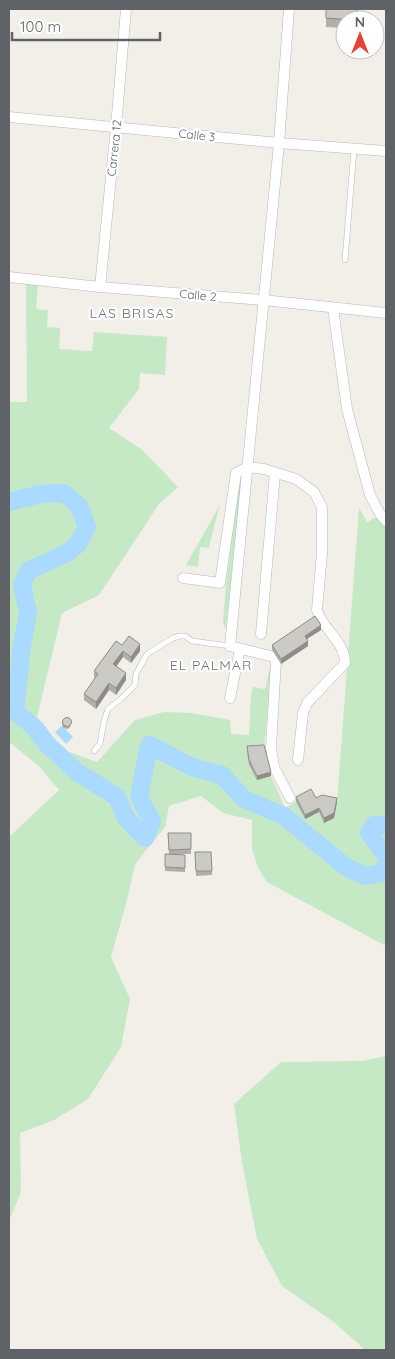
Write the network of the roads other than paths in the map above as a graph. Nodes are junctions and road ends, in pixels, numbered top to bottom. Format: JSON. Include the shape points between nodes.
{"nodes":[{"id":1,"x":126,"y":9,"type":"edge"},
{"id":2,"x":289,"y":9,"type":"edge"},
{"id":3,"x":9,"y":117,"type":"edge"},
{"id":4,"x":116,"y":127,"type":"junction"},
{"id":5,"x":279,"y":143,"type":"junction"},
{"id":6,"x":354,"y":149,"type":"junction"},
{"id":7,"x":386,"y":151,"type":"edge"},
{"id":8,"x":345,"y":260,"type":"dead end"},
{"id":9,"x":9,"y":277,"type":"edge"},
{"id":10,"x":100,"y":287,"type":"junction"},
{"id":11,"x":263,"y":300,"type":"junction"},
{"id":12,"x":332,"y":308,"type":"junction"},
{"id":13,"x":386,"y":313,"type":"edge"},
{"id":14,"x":248,"y":467,"type":"junction"},
{"id":15,"x":275,"y":473,"type":"junction"},
{"id":16,"x":386,"y":521,"type":"edge"},
{"id":17,"x":183,"y":578,"type":"dead end"},
{"id":18,"x":261,"y":634,"type":"dead end"},
{"id":19,"x":235,"y":647,"type":"junction"},
{"id":20,"x":230,"y":698,"type":"dead end"},
{"id":21,"x":94,"y":752,"type":"dead end"},
{"id":22,"x":298,"y":760,"type":"dead end"},
{"id":23,"x":290,"y":798,"type":"dead end"}],
"edges":[{"from":1,"to":4,"type":"street","name":"Carrera 12"},
{"from":2,"to":5,"type":"street"},
{"from":3,"to":4,"type":"street","name":"Calle 3"},
{"from":4,"to":5,"type":"street","name":"Calle 3"},
{"from":4,"to":10,"type":"street","name":"Carrera 12"},
{"from":5,"to":6,"type":"street","name":"Calle 3"},
{"from":5,"to":11,"type":"street"},
{"from":6,"to":7,"type":"street","name":"Calle 3"},
{"from":6,"to":8,"type":"lane"},
{"from":9,"to":10,"type":"street","name":"Calle 2"},
{"from":10,"to":11,"type":"street","name":"Calle 2"},
{"from":11,"to":12,"type":"street","name":"Calle 2"},
{"from":11,"to":14,"type":"street"},
{"from":12,"to":13,"type":"street","name":"Calle 2"},
{"from":12,"to":16,"type":"street","via":[[347,409],[370,495]]},
{"from":14,"to":15,"type":"street"},
{"from":14,"to":17,"type":"street","via":[[236,473],[220,583]]},
{"from":14,"to":19,"type":"street"},
{"from":15,"to":18,"type":"street"},
{"from":15,"to":22,"type":"street","via":[[296,479],[314,492],[322,507],[317,610],[345,656],[345,663],[307,704],[303,713]]},
{"from":19,"to":20,"type":"street"},
{"from":19,"to":21,"type":"lane","via":[[192,641],[180,636],[147,654],[136,674],[135,685],[108,709],[100,744]]},
{"from":19,"to":23,"type":"street","via":[[276,660],[271,748],[274,767]]}]}
